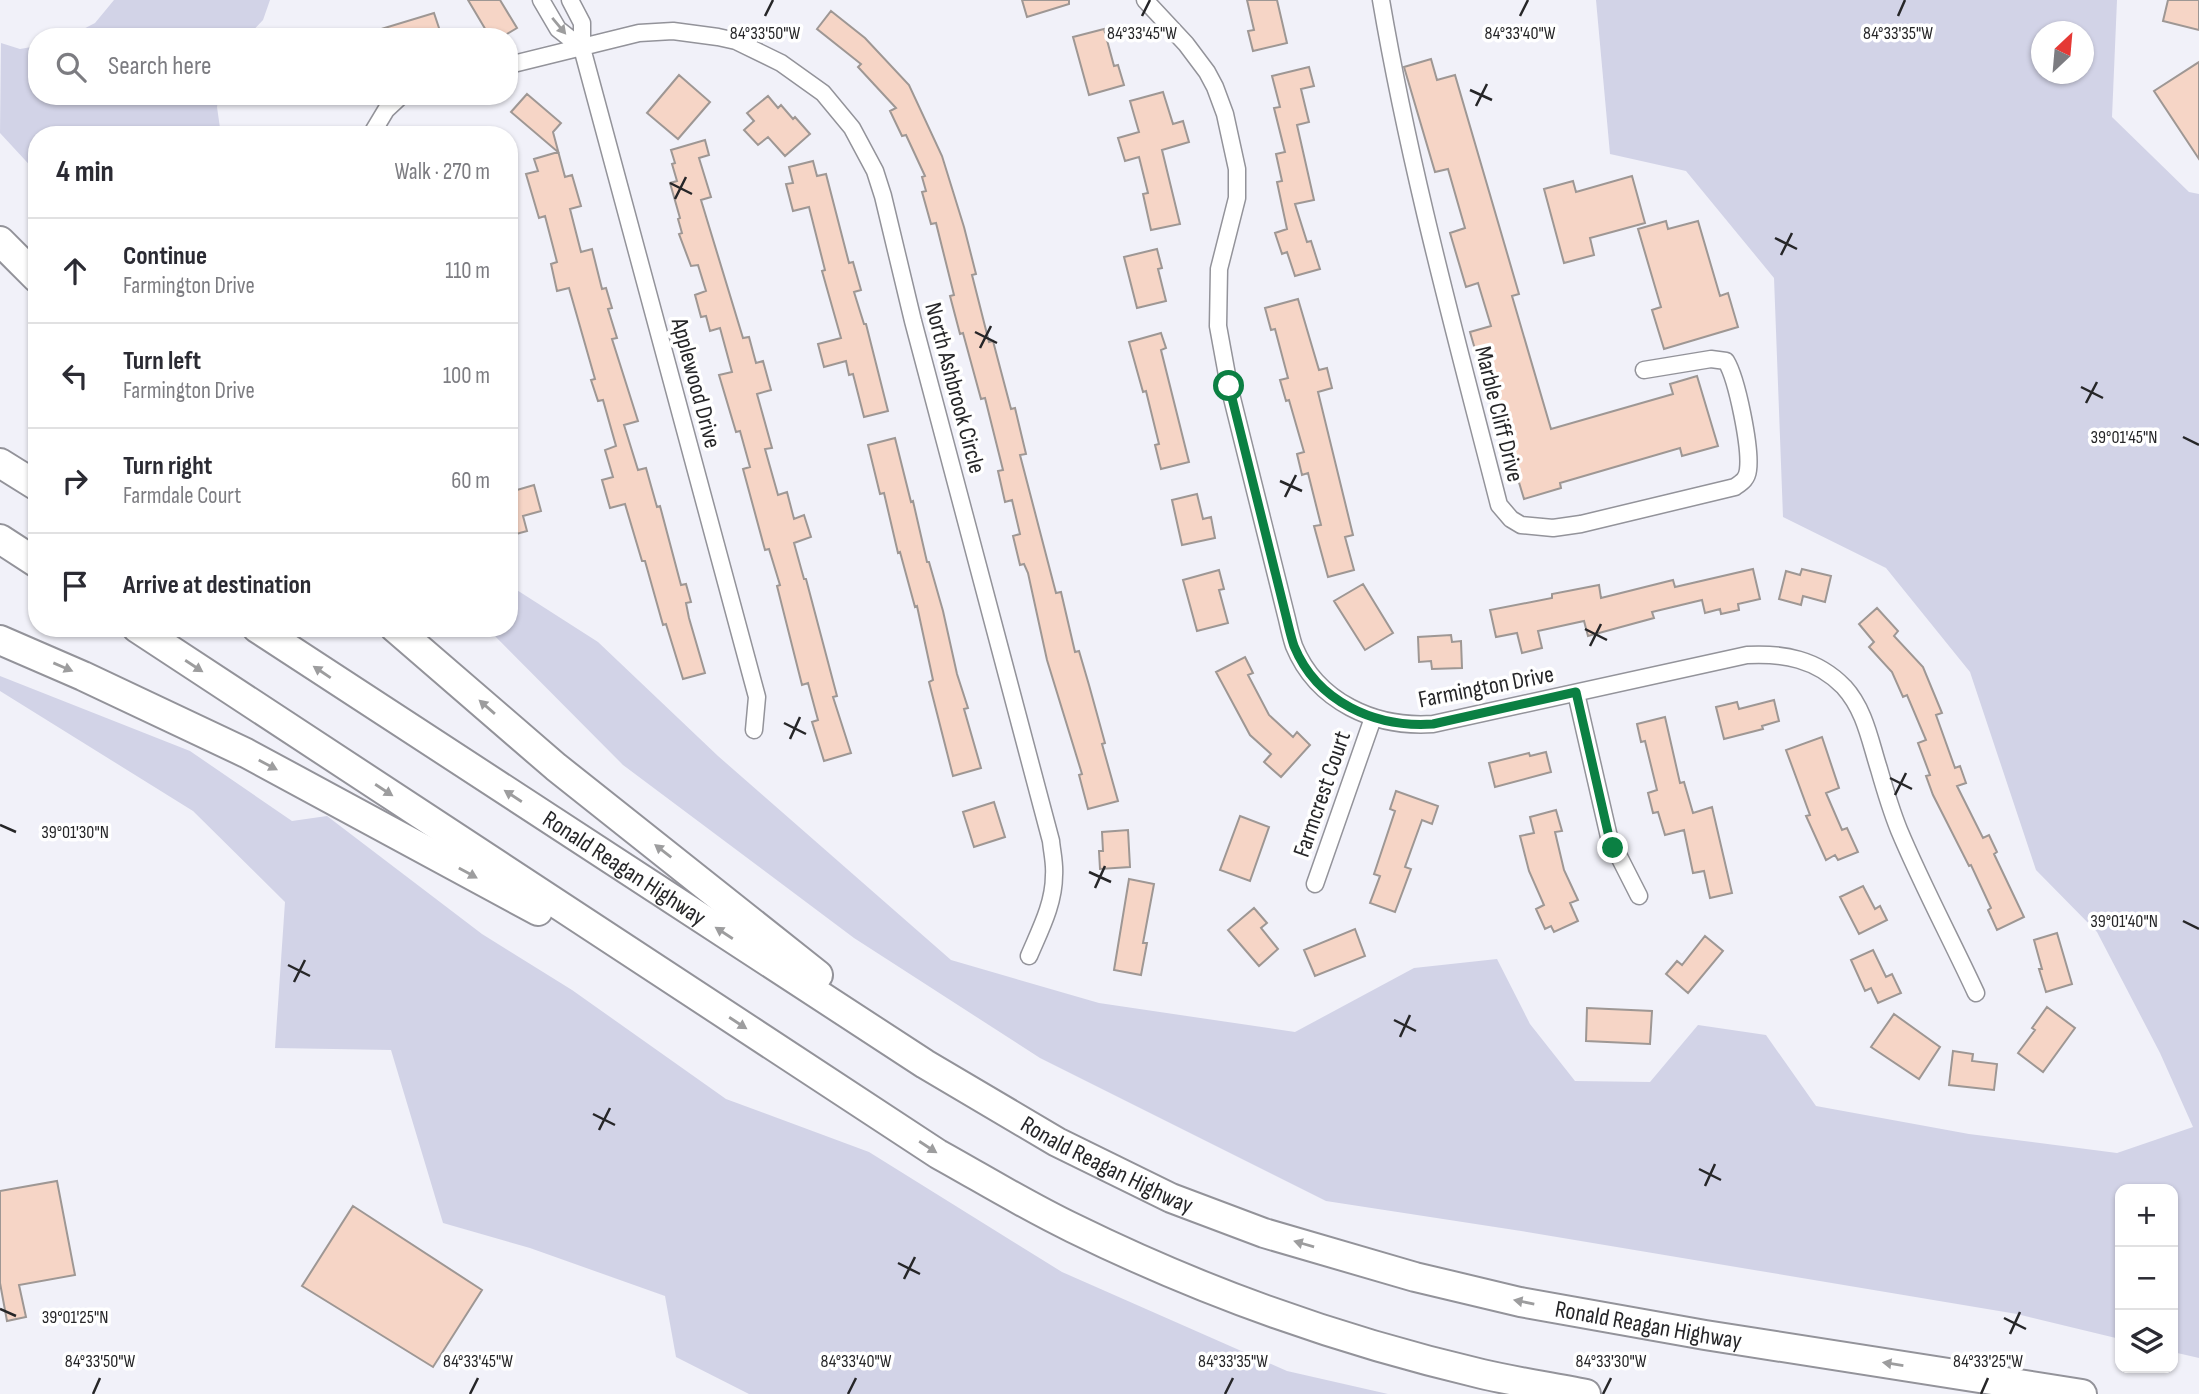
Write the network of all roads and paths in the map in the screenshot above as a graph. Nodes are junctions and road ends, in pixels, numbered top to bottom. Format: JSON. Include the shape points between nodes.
{"nodes":[{"id":1,"x":541,"y":0,"type":"edge"},
{"id":2,"x":570,"y":0,"type":"edge"},
{"id":3,"x":1146,"y":0,"type":"edge"},
{"id":4,"x":1381,"y":0,"type":"edge"},
{"id":5,"x":582,"y":48,"type":"junction"},
{"id":6,"x":518,"y":63,"type":"edge"},
{"id":7,"x":391,"y":105,"type":"edge"},
{"id":8,"x":376,"y":126,"type":"edge"},
{"id":9,"x":0,"y":241,"type":"edge"},
{"id":10,"x":28,"y":269,"type":"edge"},
{"id":11,"x":1644,"y":370,"type":"dead end"},
{"id":12,"x":0,"y":463,"type":"edge"},
{"id":13,"x":28,"y":480,"type":"edge"},
{"id":14,"x":0,"y":539,"type":"edge"},
{"id":15,"x":28,"y":557,"type":"edge"},
{"id":16,"x":150,"y":637,"type":"edge"},
{"id":17,"x":270,"y":637,"type":"edge"},
{"id":18,"x":404,"y":637,"type":"edge"},
{"id":19,"x":0,"y":640,"type":"edge"},
{"id":20,"x":1576,"y":692,"type":"junction"},
{"id":21,"x":1373,"y":718,"type":"junction"},
{"id":22,"x":754,"y":730,"type":"dead end"},
{"id":23,"x":1315,"y":884,"type":"dead end"},
{"id":24,"x":1639,"y":896,"type":"dead end"},
{"id":25,"x":1029,"y":956,"type":"dead end"},
{"id":26,"x":1976,"y":993,"type":"dead end"},
{"id":27,"x":707,"y":1003,"type":"junction"},
{"id":28,"x":925,"y":1064,"type":"junction"},
{"id":29,"x":1586,"y":1394,"type":"edge"},
{"id":30,"x":2082,"y":1394,"type":"edge"}],
"edges":[{"from":1,"to":5,"type":"street","one_way":true,"via":[[558,29]]},
{"from":2,"to":5,"type":"street","name":"Applewood Drive","via":[[582,23]]},
{"from":3,"to":21,"type":"street","name":"Farmington Drive","via":[[1206,72],[1225,114],[1237,169],[1237,198],[1219,269],[1218,326],[1295,646],[1317,681],[1333,696]]},
{"from":4,"to":11,"type":"street","name":"Marble Cliff Drive","via":[[1433,250],[1499,505],[1511,519],[1539,528],[1562,527],[1735,487],[1744,481],[1747,445],[1733,372],[1726,361],[1711,359]]},
{"from":5,"to":6,"type":"street","name":"North Ashbrook Circle"},
{"from":5,"to":22,"type":"street","name":"Applewood Drive","via":[[757,697]]},
{"from":5,"to":25,"type":"street","name":"North Ashbrook Circle","via":[[639,33],[673,31],[736,41],[781,63],[823,93],[852,128],[875,171],[1051,841],[1052,895]]},
{"from":7,"to":8,"type":"street"},
{"from":9,"to":10,"type":"highway"},
{"from":12,"to":13,"type":"highway"},
{"from":14,"to":15,"type":"highway"},
{"from":16,"to":27,"type":"highway","one_way":true},
{"from":28,"to":17,"type":"highway","name":"Ronald Reagan Highway","one_way":true},
{"from":28,"to":18,"type":"highway","one_way":true,"via":[[556,767]]},
{"from":19,"to":27,"type":"highway","one_way":true,"via":[[246,753]]},
{"from":20,"to":21,"type":"street","name":"Farmington Drive","via":[[1433,724]]},
{"from":20,"to":24,"type":"street","via":[[1609,837]]},
{"from":20,"to":26,"type":"street","name":"Farmington Drive","via":[[1746,655],[1794,657],[1830,675],[1864,719],[1900,831]]},
{"from":21,"to":23,"type":"street","name":"Farmcrest Court"},
{"from":27,"to":29,"type":"highway","one_way":true,"via":[[938,1154],[1072,1228],[1157,1266],[1308,1325],[1393,1351]]},
{"from":30,"to":28,"type":"highway","name":"Ronald Reagan Highway","one_way":true,"via":[[1692,1333],[1520,1302],[1415,1277],[1264,1233],[1171,1198],[1057,1142]]}]}
